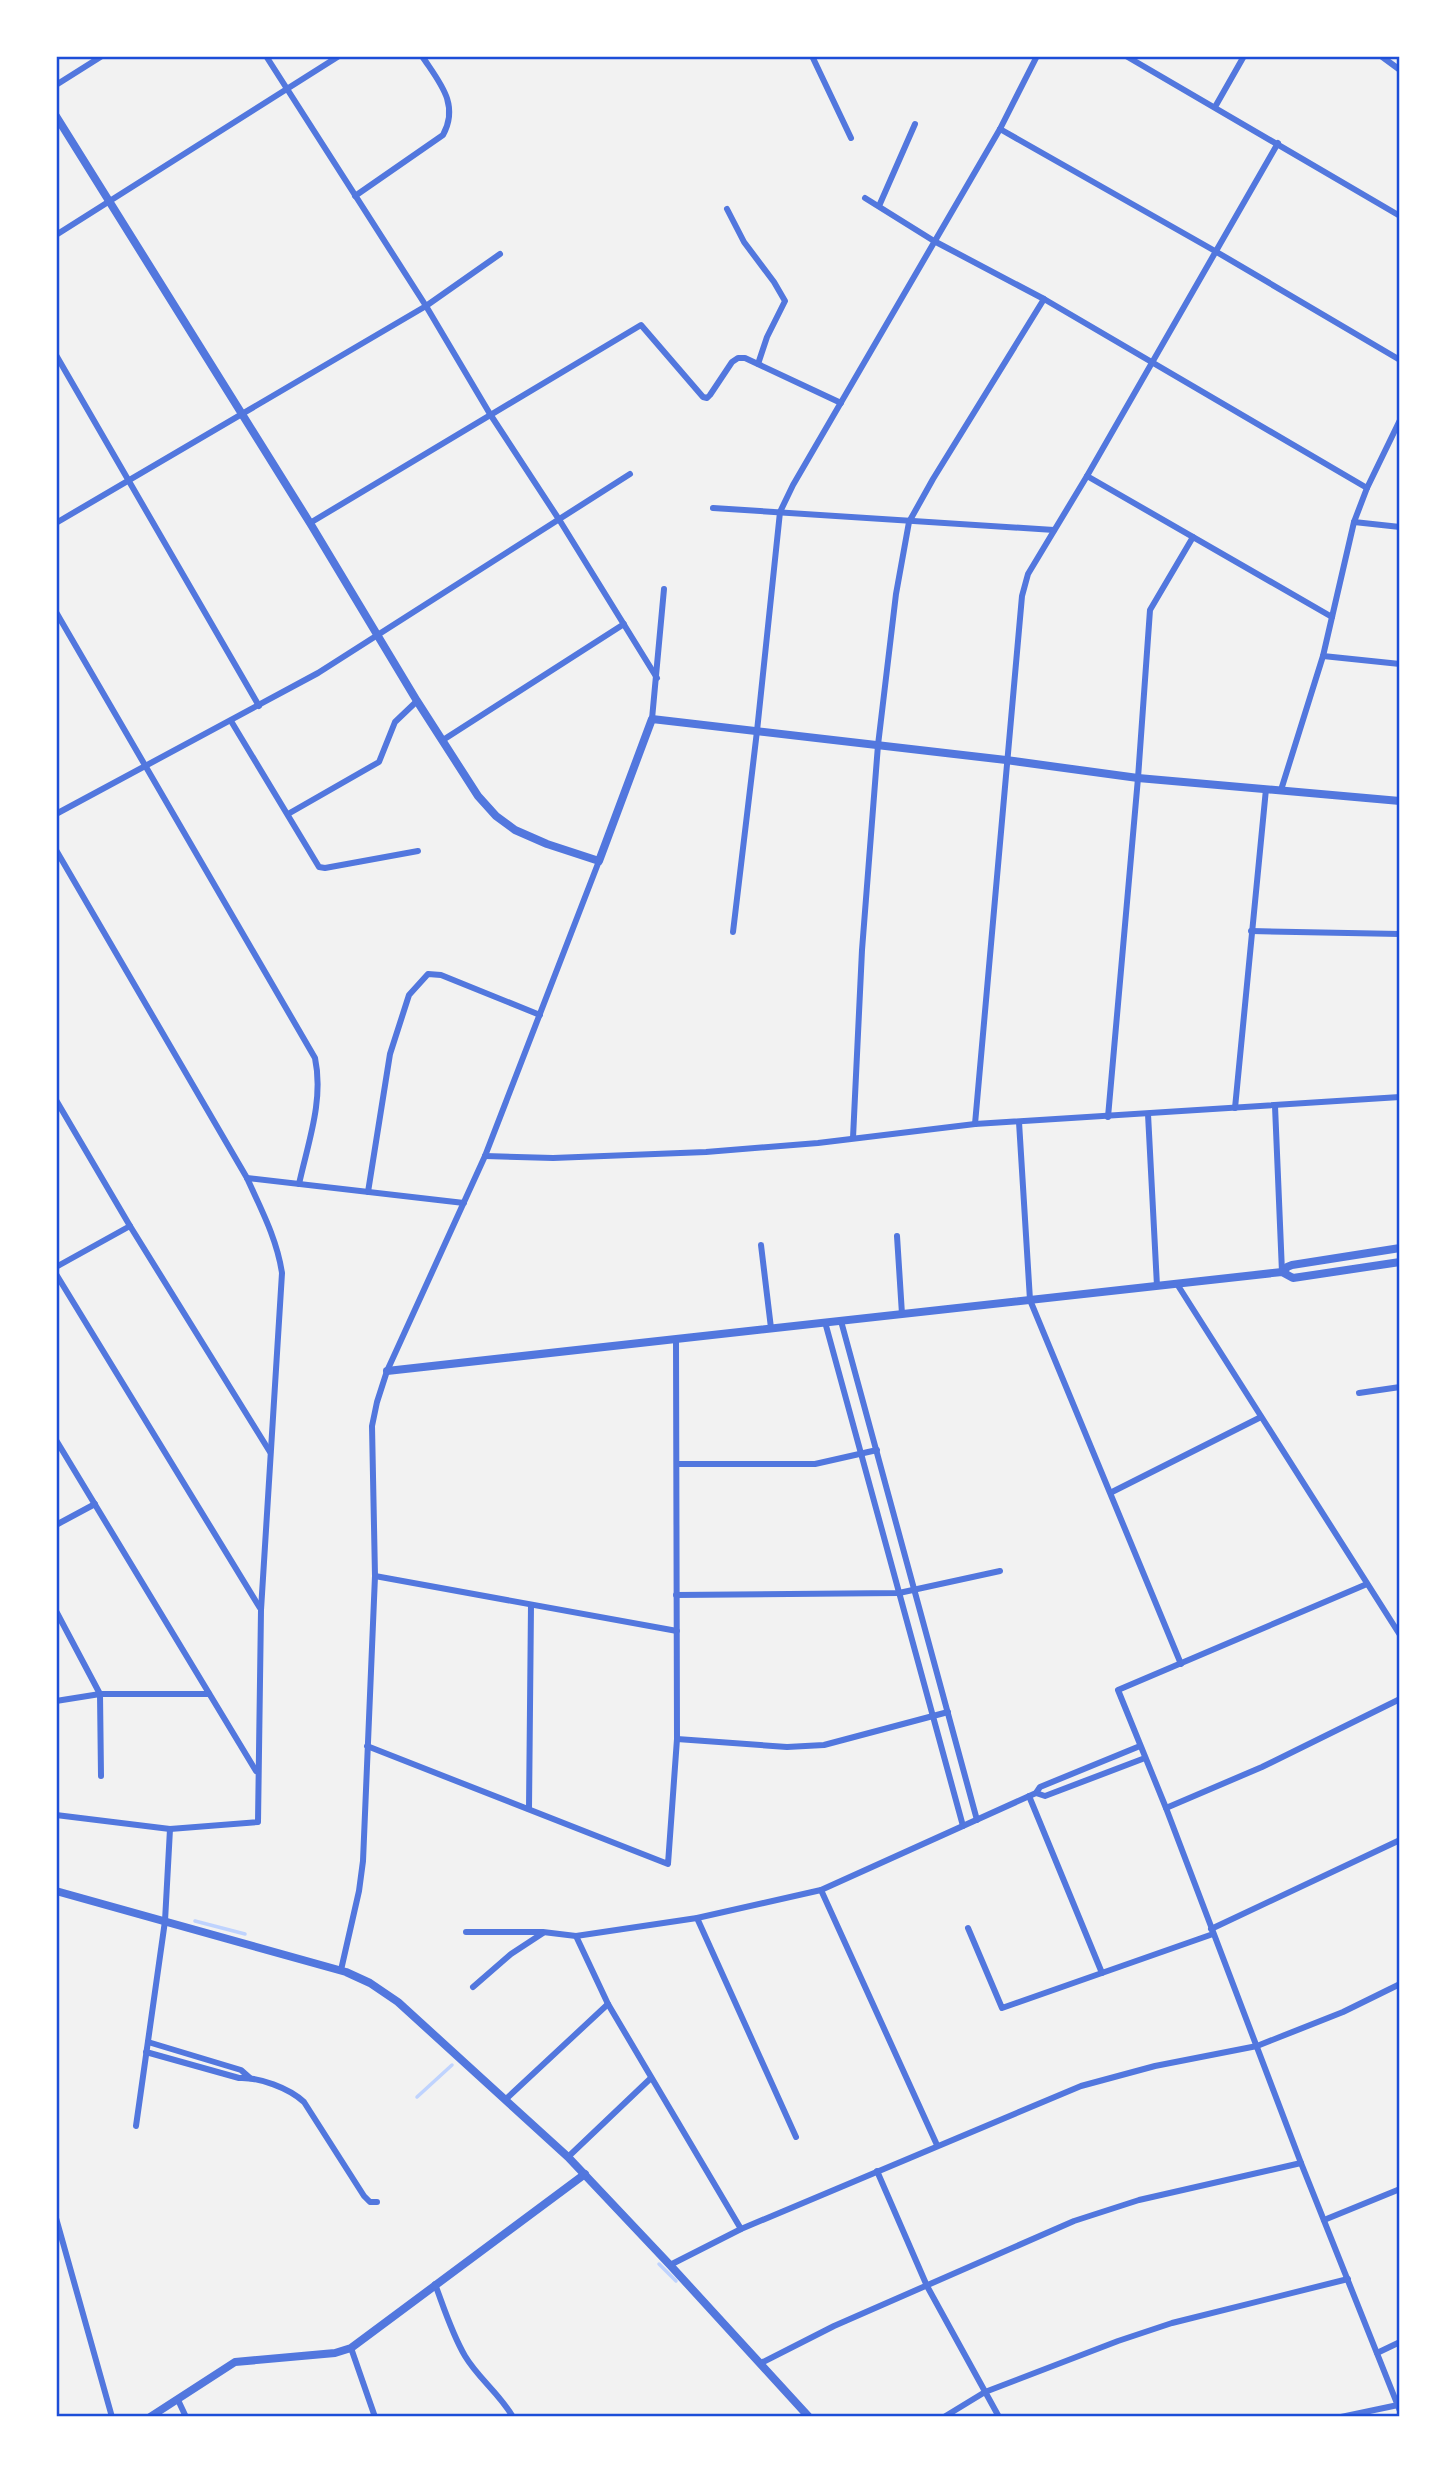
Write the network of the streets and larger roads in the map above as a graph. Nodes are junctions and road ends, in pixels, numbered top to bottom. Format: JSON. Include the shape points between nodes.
{"nodes":[{"id":1,"x":103,"y":56,"type":"edge"},
{"id":2,"x":266,"y":56,"type":"edge"},
{"id":3,"x":339,"y":56,"type":"edge"},
{"id":4,"x":422,"y":56,"type":"edge"},
{"id":5,"x":812,"y":56,"type":"edge"},
{"id":6,"x":1037,"y":56,"type":"edge"},
{"id":7,"x":1126,"y":56,"type":"edge"},
{"id":8,"x":1244,"y":56,"type":"edge"},
{"id":9,"x":1381,"y":56,"type":"edge"},
{"id":10,"x":1400,"y":70,"type":"edge"},
{"id":11,"x":56,"y":85,"type":"edge"},
{"id":12,"x":287,"y":89,"type":"junction"},
{"id":13,"x":1215,"y":107,"type":"junction"},
{"id":14,"x":56,"y":116,"type":"edge"},
{"id":15,"x":915,"y":124,"type":"dead end"},
{"id":16,"x":1000,"y":129,"type":"junction"},
{"id":17,"x":851,"y":138,"type":"dead end"},
{"id":18,"x":1278,"y":143,"type":"junction"},
{"id":19,"x":355,"y":196,"type":"junction"},
{"id":20,"x":865,"y":198,"type":"dead end"},
{"id":21,"x":108,"y":202,"type":"junction"},
{"id":22,"x":879,"y":206,"type":"junction"},
{"id":23,"x":727,"y":209,"type":"dead end"},
{"id":24,"x":1400,"y":216,"type":"edge"},
{"id":25,"x":56,"y":235,"type":"edge"},
{"id":26,"x":934,"y":241,"type":"junction"},
{"id":27,"x":1215,"y":251,"type":"junction"},
{"id":28,"x":500,"y":254,"type":"dead end"},
{"id":29,"x":1044,"y":299,"type":"junction"},
{"id":30,"x":426,"y":306,"type":"junction"},
{"id":31,"x":56,"y":355,"type":"edge"},
{"id":32,"x":1400,"y":360,"type":"edge"},
{"id":33,"x":1151,"y":361,"type":"junction"},
{"id":34,"x":758,"y":364,"type":"junction"},
{"id":35,"x":841,"y":403,"type":"junction"},
{"id":36,"x":490,"y":414,"type":"junction"},
{"id":37,"x":242,"y":415,"type":"junction"},
{"id":38,"x":1400,"y":420,"type":"edge"},
{"id":39,"x":630,"y":474,"type":"dead end"},
{"id":40,"x":1087,"y":476,"type":"junction"},
{"id":41,"x":128,"y":482,"type":"junction"},
{"id":42,"x":1367,"y":488,"type":"junction"},
{"id":43,"x":713,"y":508,"type":"dead end"},
{"id":44,"x":780,"y":512,"type":"junction"},
{"id":45,"x":560,"y":521,"type":"junction"},
{"id":46,"x":909,"y":522,"type":"junction"},
{"id":47,"x":1354,"y":522,"type":"junction"},
{"id":48,"x":56,"y":523,"type":"edge"},
{"id":49,"x":310,"y":523,"type":"junction"},
{"id":50,"x":1400,"y":527,"type":"edge"},
{"id":51,"x":1054,"y":530,"type":"junction"},
{"id":52,"x":1193,"y":537,"type":"junction"},
{"id":53,"x":664,"y":589,"type":"dead end"},
{"id":54,"x":56,"y":612,"type":"edge"},
{"id":55,"x":1332,"y":617,"type":"junction"},
{"id":56,"x":624,"y":624,"type":"junction"},
{"id":57,"x":378,"y":634,"type":"junction"},
{"id":58,"x":1323,"y":656,"type":"junction"},
{"id":59,"x":1400,"y":664,"type":"edge"},
{"id":60,"x":657,"y":678,"type":"junction"},
{"id":61,"x":417,"y":701,"type":"junction"},
{"id":62,"x":259,"y":706,"type":"junction"},
{"id":63,"x":652,"y":719,"type":"junction"},
{"id":64,"x":231,"y":721,"type":"junction"},
{"id":65,"x":757,"y":731,"type":"junction"},
{"id":66,"x":443,"y":740,"type":"junction"},
{"id":67,"x":878,"y":745,"type":"junction"},
{"id":68,"x":1006,"y":760,"type":"junction"},
{"id":69,"x":146,"y":767,"type":"junction"},
{"id":70,"x":1138,"y":778,"type":"junction"},
{"id":71,"x":1266,"y":789,"type":"junction"},
{"id":72,"x":1281,"y":790,"type":"junction"},
{"id":73,"x":1400,"y":801,"type":"edge"},
{"id":74,"x":56,"y":814,"type":"edge"},
{"id":75,"x":288,"y":814,"type":"junction"},
{"id":76,"x":56,"y":850,"type":"edge"},
{"id":77,"x":418,"y":851,"type":"dead end"},
{"id":78,"x":599,"y":861,"type":"junction"},
{"id":79,"x":733,"y":932,"type":"dead end"},
{"id":80,"x":1251,"y":932,"type":"junction"},
{"id":81,"x":1400,"y":934,"type":"edge"},
{"id":82,"x":540,"y":1015,"type":"junction"},
{"id":83,"x":1400,"y":1097,"type":"edge"},
{"id":84,"x":56,"y":1100,"type":"edge"},
{"id":85,"x":1275,"y":1106,"type":"junction"},
{"id":86,"x":1235,"y":1108,"type":"junction"},
{"id":87,"x":1148,"y":1114,"type":"junction"},
{"id":88,"x":1108,"y":1117,"type":"junction"},
{"id":89,"x":1019,"y":1122,"type":"junction"},
{"id":90,"x":975,"y":1124,"type":"junction"},
{"id":91,"x":853,"y":1138,"type":"junction"},
{"id":92,"x":485,"y":1156,"type":"junction"},
{"id":93,"x":247,"y":1178,"type":"junction"},
{"id":94,"x":299,"y":1184,"type":"junction"},
{"id":95,"x":368,"y":1192,"type":"junction"},
{"id":96,"x":464,"y":1203,"type":"junction"},
{"id":97,"x":130,"y":1226,"type":"junction"},
{"id":98,"x":897,"y":1236,"type":"dead end"},
{"id":99,"x":761,"y":1245,"type":"dead end"},
{"id":100,"x":1400,"y":1248,"type":"edge"},
{"id":101,"x":1400,"y":1262,"type":"edge"},
{"id":102,"x":56,"y":1267,"type":"edge"},
{"id":103,"x":1283,"y":1272,"type":"junction"},
{"id":104,"x":56,"y":1274,"type":"edge"},
{"id":105,"x":1177,"y":1284,"type":"junction"},
{"id":106,"x":1157,"y":1286,"type":"junction"},
{"id":107,"x":1030,"y":1300,"type":"junction"},
{"id":108,"x":902,"y":1314,"type":"junction"},
{"id":109,"x":841,"y":1321,"type":"junction"},
{"id":110,"x":825,"y":1322,"type":"junction"},
{"id":111,"x":771,"y":1328,"type":"junction"},
{"id":112,"x":676,"y":1339,"type":"junction"},
{"id":113,"x":387,"y":1371,"type":"junction"},
{"id":114,"x":1400,"y":1387,"type":"edge"},
{"id":115,"x":1359,"y":1393,"type":"dead end"},
{"id":116,"x":1261,"y":1417,"type":"junction"},
{"id":117,"x":56,"y":1440,"type":"edge"},
{"id":118,"x":877,"y":1450,"type":"junction"},
{"id":119,"x":271,"y":1454,"type":"junction"},
{"id":120,"x":861,"y":1454,"type":"junction"},
{"id":121,"x":677,"y":1464,"type":"junction"},
{"id":122,"x":1112,"y":1492,"type":"junction"},
{"id":123,"x":95,"y":1504,"type":"junction"},
{"id":124,"x":56,"y":1525,"type":"edge"},
{"id":125,"x":1000,"y":1571,"type":"dead end"},
{"id":126,"x":375,"y":1576,"type":"junction"},
{"id":127,"x":1367,"y":1584,"type":"junction"},
{"id":128,"x":915,"y":1591,"type":"junction"},
{"id":129,"x":899,"y":1593,"type":"junction"},
{"id":130,"x":676,"y":1595,"type":"junction"},
{"id":131,"x":531,"y":1605,"type":"junction"},
{"id":132,"x":261,"y":1609,"type":"junction"},
{"id":133,"x":56,"y":1611,"type":"edge"},
{"id":134,"x":677,"y":1631,"type":"junction"},
{"id":135,"x":1399,"y":1632,"type":"edge"},
{"id":136,"x":1181,"y":1664,"type":"junction"},
{"id":137,"x":100,"y":1694,"type":"junction"},
{"id":138,"x":209,"y":1694,"type":"junction"},
{"id":139,"x":1400,"y":1699,"type":"edge"},
{"id":140,"x":56,"y":1701,"type":"edge"},
{"id":141,"x":947,"y":1712,"type":"junction"},
{"id":142,"x":933,"y":1717,"type":"junction"},
{"id":143,"x":677,"y":1740,"type":"junction"},
{"id":144,"x":367,"y":1746,"type":"junction"},
{"id":145,"x":1140,"y":1746,"type":"junction"},
{"id":146,"x":1145,"y":1758,"type":"junction"},
{"id":147,"x":257,"y":1774,"type":"junction"},
{"id":148,"x":101,"y":1776,"type":"dead end"},
{"id":149,"x":1033,"y":1795,"type":"junction"},
{"id":150,"x":1166,"y":1808,"type":"junction"},
{"id":151,"x":529,"y":1809,"type":"junction"},
{"id":152,"x":56,"y":1815,"type":"edge"},
{"id":153,"x":977,"y":1820,"type":"junction"},
{"id":154,"x":963,"y":1826,"type":"junction"},
{"id":155,"x":170,"y":1829,"type":"junction"},
{"id":156,"x":1400,"y":1840,"type":"edge"},
{"id":157,"x":821,"y":1890,"type":"junction"},
{"id":158,"x":56,"y":1891,"type":"edge"},
{"id":159,"x":697,"y":1919,"type":"junction"},
{"id":160,"x":165,"y":1921,"type":"junction"},
{"id":161,"x":968,"y":1928,"type":"dead end"},
{"id":162,"x":1212,"y":1931,"type":"junction"},
{"id":163,"x":466,"y":1932,"type":"dead end"},
{"id":164,"x":543,"y":1932,"type":"junction"},
{"id":165,"x":576,"y":1936,"type":"junction"},
{"id":166,"x":341,"y":1970,"type":"junction"},
{"id":167,"x":1101,"y":1973,"type":"junction"},
{"id":168,"x":1400,"y":1984,"type":"edge"},
{"id":169,"x":472,"y":1987,"type":"dead end"},
{"id":170,"x":608,"y":2004,"type":"junction"},
{"id":171,"x":148,"y":2042,"type":"junction"},
{"id":172,"x":1257,"y":2046,"type":"junction"},
{"id":173,"x":146,"y":2052,"type":"junction"},
{"id":174,"x":250,"y":2078,"type":"junction"},
{"id":175,"x":651,"y":2078,"type":"junction"},
{"id":176,"x":505,"y":2100,"type":"junction"},
{"id":177,"x":136,"y":2126,"type":"dead end"},
{"id":178,"x":796,"y":2137,"type":"dead end"},
{"id":179,"x":937,"y":2145,"type":"junction"},
{"id":180,"x":568,"y":2157,"type":"junction"},
{"id":181,"x":1301,"y":2163,"type":"junction"},
{"id":182,"x":877,"y":2171,"type":"junction"},
{"id":183,"x":585,"y":2174,"type":"junction"},
{"id":184,"x":1400,"y":2189,"type":"edge"},
{"id":185,"x":377,"y":2202,"type":"dead end"},
{"id":186,"x":56,"y":2218,"type":"edge"},
{"id":187,"x":1324,"y":2220,"type":"junction"},
{"id":188,"x":741,"y":2229,"type":"junction"},
{"id":189,"x":670,"y":2265,"type":"junction"},
{"id":190,"x":1348,"y":2279,"type":"junction"},
{"id":191,"x":435,"y":2284,"type":"junction"},
{"id":192,"x":927,"y":2286,"type":"junction"},
{"id":193,"x":1400,"y":2342,"type":"edge"},
{"id":194,"x":351,"y":2348,"type":"junction"},
{"id":195,"x":1377,"y":2353,"type":"junction"},
{"id":196,"x":761,"y":2363,"type":"junction"},
{"id":197,"x":985,"y":2392,"type":"junction"},
{"id":198,"x":178,"y":2399,"type":"junction"},
{"id":199,"x":1399,"y":2408,"type":"edge"},
{"id":200,"x":111,"y":2417,"type":"edge"},
{"id":201,"x":150,"y":2417,"type":"edge"},
{"id":202,"x":186,"y":2417,"type":"edge"},
{"id":203,"x":375,"y":2417,"type":"edge"},
{"id":204,"x":513,"y":2417,"type":"edge"},
{"id":205,"x":809,"y":2417,"type":"edge"},
{"id":206,"x":944,"y":2417,"type":"edge"},
{"id":207,"x":999,"y":2417,"type":"edge"},
{"id":208,"x":1341,"y":2417,"type":"edge"}],
"edges":[{"from":1,"to":11,"type":"street"},
{"from":2,"to":12,"type":"street"},
{"from":3,"to":12,"type":"street"},
{"from":4,"to":19,"type":"street","via":[[449,104],[450,122],[443,135]]},
{"from":5,"to":17,"type":"street"},
{"from":6,"to":16,"type":"street"},
{"from":7,"to":13,"type":"street"},
{"from":8,"to":13,"type":"street"},
{"from":9,"to":10,"type":"street"},
{"from":12,"to":19,"type":"street"},
{"from":12,"to":21,"type":"street"},
{"from":13,"to":18,"type":"street"},
{"from":14,"to":21,"type":"street"},
{"from":15,"to":22,"type":"street"},
{"from":16,"to":26,"type":"street"},
{"from":16,"to":27,"type":"street"},
{"from":18,"to":24,"type":"street"},
{"from":18,"to":27,"type":"street"},
{"from":19,"to":30,"type":"street"},
{"from":20,"to":22,"type":"street"},
{"from":21,"to":25,"type":"street"},
{"from":21,"to":37,"type":"street"},
{"from":22,"to":26,"type":"street"},
{"from":23,"to":34,"type":"street","via":[[785,301]]},
{"from":26,"to":29,"type":"street"},
{"from":26,"to":35,"type":"street"},
{"from":27,"to":32,"type":"street"},
{"from":27,"to":33,"type":"street"},
{"from":28,"to":30,"type":"street"},
{"from":29,"to":33,"type":"street"},
{"from":29,"to":46,"type":"street"},
{"from":30,"to":36,"type":"street"},
{"from":30,"to":37,"type":"street"},
{"from":31,"to":41,"type":"street"},
{"from":33,"to":40,"type":"street"},
{"from":33,"to":42,"type":"street"},
{"from":34,"to":35,"type":"street"},
{"from":34,"to":36,"type":"street","via":[[738,358],[710,396],[703,397],[641,325]]},
{"from":35,"to":44,"type":"street"},
{"from":36,"to":45,"type":"street"},
{"from":36,"to":49,"type":"street"},
{"from":37,"to":41,"type":"street"},
{"from":37,"to":49,"type":"street"},
{"from":38,"to":42,"type":"street"},
{"from":39,"to":45,"type":"street"},
{"from":40,"to":51,"type":"street"},
{"from":40,"to":52,"type":"street"},
{"from":41,"to":48,"type":"street"},
{"from":41,"to":62,"type":"street"},
{"from":42,"to":47,"type":"street"},
{"from":43,"to":44,"type":"street"},
{"from":44,"to":46,"type":"street"},
{"from":44,"to":65,"type":"street"},
{"from":45,"to":56,"type":"street"},
{"from":45,"to":57,"type":"street"},
{"from":46,"to":51,"type":"street"},
{"from":46,"to":67,"type":"street"},
{"from":47,"to":50,"type":"street"},
{"from":47,"to":55,"type":"street"},
{"from":49,"to":57,"type":"street"},
{"from":51,"to":68,"type":"street","via":[[1028,574],[1022,596]]},
{"from":52,"to":55,"type":"street"},
{"from":52,"to":70,"type":"street","via":[[1150,610]]},
{"from":53,"to":60,"type":"street"},
{"from":54,"to":69,"type":"street"},
{"from":55,"to":58,"type":"street"},
{"from":56,"to":60,"type":"street"},
{"from":56,"to":66,"type":"street"},
{"from":57,"to":61,"type":"street"},
{"from":57,"to":62,"type":"street"},
{"from":58,"to":59,"type":"street"},
{"from":58,"to":72,"type":"street"},
{"from":60,"to":63,"type":"street"},
{"from":61,"to":66,"type":"street"},
{"from":61,"to":75,"type":"street","via":[[396,722],[379,762]]},
{"from":62,"to":64,"type":"street"},
{"from":63,"to":65,"type":"street"},
{"from":63,"to":78,"type":"street"},
{"from":64,"to":69,"type":"street"},
{"from":64,"to":75,"type":"street"},
{"from":65,"to":67,"type":"street"},
{"from":65,"to":79,"type":"street"},
{"from":66,"to":78,"type":"street","via":[[496,816],[547,844]]},
{"from":67,"to":68,"type":"street"},
{"from":67,"to":91,"type":"street"},
{"from":68,"to":70,"type":"street"},
{"from":68,"to":90,"type":"street"},
{"from":69,"to":74,"type":"street"},
{"from":69,"to":94,"type":"street","via":[[315,1058],[318,1098]]},
{"from":70,"to":71,"type":"street"},
{"from":70,"to":88,"type":"street"},
{"from":71,"to":72,"type":"street"},
{"from":71,"to":80,"type":"street"},
{"from":72,"to":73,"type":"street"},
{"from":75,"to":77,"type":"street","via":[[319,867]]},
{"from":76,"to":93,"type":"street"},
{"from":78,"to":82,"type":"street"},
{"from":80,"to":81,"type":"street"},
{"from":80,"to":86,"type":"street"},
{"from":82,"to":92,"type":"street"},
{"from":82,"to":95,"type":"street","via":[[440,975],[428,974],[419,982],[404,1006],[390,1054]]},
{"from":83,"to":85,"type":"street"},
{"from":84,"to":97,"type":"street"},
{"from":85,"to":86,"type":"street"},
{"from":85,"to":103,"type":"street"},
{"from":86,"to":87,"type":"street"},
{"from":87,"to":88,"type":"street"},
{"from":87,"to":106,"type":"street"},
{"from":88,"to":89,"type":"street"},
{"from":89,"to":90,"type":"street"},
{"from":89,"to":107,"type":"street"},
{"from":90,"to":91,"type":"street"},
{"from":91,"to":92,"type":"street","via":[[706,1152]]},
{"from":92,"to":96,"type":"street"},
{"from":93,"to":94,"type":"street"},
{"from":93,"to":119,"type":"street","via":[[279,1253],[282,1273]]},
{"from":94,"to":95,"type":"street"},
{"from":95,"to":96,"type":"street"},
{"from":96,"to":113,"type":"street"},
{"from":97,"to":102,"type":"street"},
{"from":97,"to":119,"type":"street"},
{"from":98,"to":108,"type":"street"},
{"from":99,"to":111,"type":"street"},
{"from":100,"to":103,"type":"street","via":[[1292,1265]]},
{"from":101,"to":103,"type":"street","via":[[1293,1278]]},
{"from":103,"to":105,"type":"street"},
{"from":104,"to":132,"type":"street"},
{"from":105,"to":106,"type":"street"},
{"from":105,"to":116,"type":"street"},
{"from":106,"to":107,"type":"street"},
{"from":107,"to":108,"type":"street"},
{"from":107,"to":122,"type":"street"},
{"from":108,"to":109,"type":"street"},
{"from":109,"to":110,"type":"street"},
{"from":109,"to":118,"type":"street"},
{"from":110,"to":111,"type":"street"},
{"from":110,"to":120,"type":"street"},
{"from":111,"to":112,"type":"street"},
{"from":112,"to":113,"type":"street"},
{"from":112,"to":121,"type":"street"},
{"from":113,"to":126,"type":"street","via":[[372,1426]]},
{"from":114,"to":115,"type":"street"},
{"from":116,"to":122,"type":"street"},
{"from":116,"to":127,"type":"street"},
{"from":117,"to":123,"type":"street"},
{"from":118,"to":120,"type":"street"},
{"from":118,"to":128,"type":"street"},
{"from":119,"to":132,"type":"street"},
{"from":120,"to":121,"type":"street","via":[[815,1464]]},
{"from":120,"to":129,"type":"street"},
{"from":121,"to":130,"type":"street"},
{"from":122,"to":136,"type":"street"},
{"from":123,"to":124,"type":"street"},
{"from":123,"to":138,"type":"street"},
{"from":125,"to":128,"type":"street"},
{"from":126,"to":131,"type":"street"},
{"from":126,"to":144,"type":"street"},
{"from":127,"to":135,"type":"street"},
{"from":127,"to":136,"type":"street"},
{"from":128,"to":129,"type":"street"},
{"from":128,"to":141,"type":"street"},
{"from":129,"to":130,"type":"street"},
{"from":129,"to":142,"type":"street"},
{"from":130,"to":134,"type":"street"},
{"from":131,"to":134,"type":"street"},
{"from":131,"to":151,"type":"street"},
{"from":132,"to":147,"type":"street"},
{"from":133,"to":137,"type":"street"},
{"from":134,"to":143,"type":"street"},
{"from":136,"to":145,"type":"street","via":[[1118,1690]]},
{"from":137,"to":138,"type":"street"},
{"from":137,"to":140,"type":"street"},
{"from":137,"to":148,"type":"street"},
{"from":138,"to":147,"type":"street"},
{"from":139,"to":150,"type":"street"},
{"from":141,"to":142,"type":"street"},
{"from":141,"to":153,"type":"street"},
{"from":142,"to":143,"type":"street","via":[[824,1745]]},
{"from":142,"to":154,"type":"street"},
{"from":143,"to":151,"type":"street","via":[[668,1864]]},
{"from":144,"to":151,"type":"street"},
{"from":144,"to":166,"type":"street","via":[[363,1861]]},
{"from":145,"to":146,"type":"street"},
{"from":145,"to":149,"type":"street","via":[[1040,1787]]},
{"from":146,"to":149,"type":"street","via":[[1045,1796]]},
{"from":146,"to":150,"type":"street"},
{"from":147,"to":155,"type":"street","via":[[258,1822]]},
{"from":149,"to":153,"type":"street"},
{"from":149,"to":167,"type":"street"},
{"from":150,"to":162,"type":"street"},
{"from":152,"to":155,"type":"street"},
{"from":153,"to":154,"type":"street"},
{"from":154,"to":157,"type":"street"},
{"from":155,"to":160,"type":"street"},
{"from":156,"to":162,"type":"street"},
{"from":157,"to":159,"type":"street"},
{"from":157,"to":179,"type":"street"},
{"from":158,"to":160,"type":"street"},
{"from":159,"to":165,"type":"street"},
{"from":159,"to":178,"type":"street"},
{"from":160,"to":166,"type":"street"},
{"from":160,"to":171,"type":"street"},
{"from":161,"to":167,"type":"street","via":[[1002,2008]]},
{"from":162,"to":167,"type":"street"},
{"from":162,"to":172,"type":"street"},
{"from":163,"to":164,"type":"street"},
{"from":164,"to":165,"type":"street"},
{"from":164,"to":169,"type":"street"},
{"from":165,"to":170,"type":"street"},
{"from":166,"to":176,"type":"street","via":[[398,2002]]},
{"from":168,"to":172,"type":"street"},
{"from":170,"to":175,"type":"street"},
{"from":170,"to":176,"type":"street"},
{"from":171,"to":173,"type":"street"},
{"from":171,"to":174,"type":"street","via":[[241,2070]]},
{"from":172,"to":179,"type":"street","via":[[1081,2086]]},
{"from":172,"to":181,"type":"street"},
{"from":173,"to":174,"type":"street"},
{"from":173,"to":177,"type":"street"},
{"from":174,"to":185,"type":"street","via":[[296,2095],[364,2196]]},
{"from":175,"to":180,"type":"street"},
{"from":175,"to":188,"type":"street"},
{"from":176,"to":180,"type":"street"},
{"from":179,"to":182,"type":"street"},
{"from":180,"to":183,"type":"street"},
{"from":181,"to":187,"type":"street"},
{"from":181,"to":192,"type":"street","via":[[1113,2208]]},
{"from":182,"to":188,"type":"street"},
{"from":182,"to":192,"type":"street"},
{"from":183,"to":189,"type":"street"},
{"from":183,"to":191,"type":"street"},
{"from":184,"to":187,"type":"street"},
{"from":186,"to":200,"type":"street"},
{"from":187,"to":190,"type":"street"},
{"from":188,"to":189,"type":"street"},
{"from":189,"to":196,"type":"street"},
{"from":190,"to":195,"type":"street"},
{"from":190,"to":197,"type":"street","via":[[1172,2323]]},
{"from":191,"to":194,"type":"street"},
{"from":191,"to":204,"type":"street","via":[[464,2355]]},
{"from":192,"to":196,"type":"street"},
{"from":192,"to":197,"type":"street"},
{"from":193,"to":195,"type":"street"},
{"from":194,"to":198,"type":"street","via":[[235,2362]]},
{"from":194,"to":203,"type":"street"},
{"from":195,"to":199,"type":"street"},
{"from":196,"to":205,"type":"street"},
{"from":197,"to":206,"type":"street"},
{"from":197,"to":207,"type":"street"},
{"from":198,"to":201,"type":"street"},
{"from":198,"to":202,"type":"street"},
{"from":199,"to":208,"type":"street"}]}
